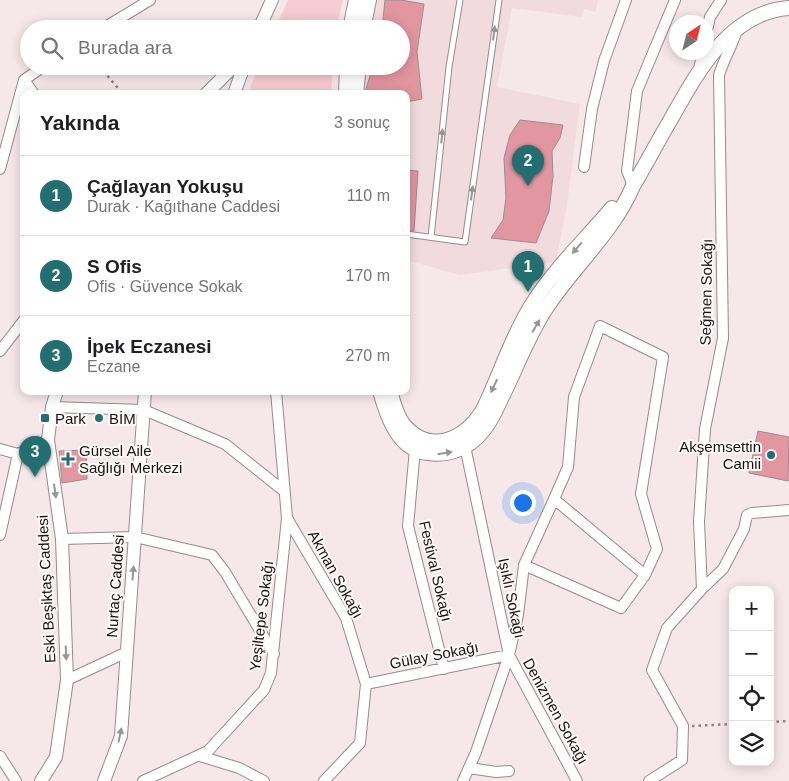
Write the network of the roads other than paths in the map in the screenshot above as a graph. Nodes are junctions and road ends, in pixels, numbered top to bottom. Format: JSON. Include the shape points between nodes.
{"nodes":[{"id":1,"x":150,"y":0,"type":"edge"},
{"id":2,"x":272,"y":0,"type":"edge"},
{"id":3,"x":356,"y":0,"type":"edge"},
{"id":4,"x":368,"y":0,"type":"edge"},
{"id":5,"x":460,"y":0,"type":"edge"},
{"id":6,"x":499,"y":0,"type":"edge"},
{"id":7,"x":626,"y":0,"type":"edge"},
{"id":8,"x":675,"y":0,"type":"edge"},
{"id":9,"x":721,"y":0,"type":"edge"},
{"id":10,"x":789,"y":8,"type":"edge"},
{"id":11,"x":711,"y":15,"type":"edge"},
{"id":12,"x":117,"y":20,"type":"edge"},
{"id":13,"x":263,"y":20,"type":"edge"},
{"id":14,"x":352,"y":20,"type":"edge"},
{"id":15,"x":365,"y":20,"type":"edge"},
{"id":16,"x":737,"y":29,"type":"junction"},
{"id":17,"x":701,"y":60,"type":"edge"},
{"id":18,"x":699,"y":70,"type":"junction"},
{"id":19,"x":31,"y":75,"type":"edge"},
{"id":20,"x":225,"y":75,"type":"edge"},
{"id":21,"x":241,"y":75,"type":"edge"},
{"id":22,"x":347,"y":75,"type":"edge"},
{"id":23,"x":358,"y":75,"type":"edge"},
{"id":24,"x":24,"y":80,"type":"junction"},
{"id":25,"x":21,"y":90,"type":"edge"},
{"id":26,"x":31,"y":90,"type":"edge"},
{"id":27,"x":210,"y":90,"type":"edge"},
{"id":28,"x":235,"y":90,"type":"edge"},
{"id":29,"x":346,"y":90,"type":"edge"},
{"id":30,"x":356,"y":90,"type":"edge"},
{"id":31,"x":20,"y":95,"type":"edge"},
{"id":32,"x":584,"y":167,"type":"dead end"},
{"id":33,"x":0,"y":169,"type":"edge"},
{"id":34,"x":633,"y":186,"type":"junction"},
{"id":35,"x":410,"y":234,"type":"edge"},
{"id":36,"x":431,"y":237,"type":"junction"},
{"id":37,"x":20,"y":325,"type":"edge"},
{"id":38,"x":0,"y":351,"type":"edge"},
{"id":39,"x":56,"y":395,"type":"edge"},
{"id":40,"x":145,"y":395,"type":"edge"},
{"id":41,"x":276,"y":395,"type":"edge"},
{"id":42,"x":381,"y":395,"type":"edge"},
{"id":43,"x":391,"y":395,"type":"edge"},
{"id":44,"x":52,"y":407,"type":"junction"},
{"id":45,"x":144,"y":410,"type":"junction"},
{"id":46,"x":48,"y":440,"type":"junction"},
{"id":47,"x":462,"y":440,"type":"junction"},
{"id":48,"x":416,"y":442,"type":"junction"},
{"id":49,"x":0,"y":449,"type":"edge"},
{"id":50,"x":18,"y":454,"type":"junction"},
{"id":51,"x":284,"y":491,"type":"junction"},
{"id":52,"x":554,"y":499,"type":"junction"},
{"id":53,"x":789,"y":510,"type":"edge"},
{"id":54,"x":287,"y":518,"type":"junction"},
{"id":55,"x":0,"y":535,"type":"edge"},
{"id":56,"x":135,"y":537,"type":"junction"},
{"id":57,"x":62,"y":540,"type":"junction"},
{"id":58,"x":524,"y":565,"type":"junction"},
{"id":59,"x":645,"y":575,"type":"junction"},
{"id":60,"x":702,"y":588,"type":"junction"},
{"id":61,"x":127,"y":652,"type":"junction"},
{"id":62,"x":274,"y":654,"type":"junction"},
{"id":63,"x":509,"y":656,"type":"junction"},
{"id":64,"x":444,"y":669,"type":"junction"},
{"id":65,"x":67,"y":680,"type":"junction"},
{"id":66,"x":366,"y":684,"type":"junction"},
{"id":67,"x":0,"y":756,"type":"edge"},
{"id":68,"x":200,"y":756,"type":"junction"},
{"id":69,"x":469,"y":768,"type":"junction"},
{"id":70,"x":509,"y":771,"type":"dead end"},
{"id":71,"x":16,"y":781,"type":"edge"},
{"id":72,"x":41,"y":781,"type":"edge"},
{"id":73,"x":104,"y":781,"type":"edge"},
{"id":74,"x":143,"y":781,"type":"edge"},
{"id":75,"x":264,"y":781,"type":"edge"},
{"id":76,"x":324,"y":781,"type":"edge"},
{"id":77,"x":463,"y":781,"type":"edge"},
{"id":78,"x":577,"y":781,"type":"edge"},
{"id":79,"x":650,"y":781,"type":"edge"}],
"edges":[{"from":1,"to":12,"type":"street"},
{"from":2,"to":13,"type":"street"},
{"from":3,"to":14,"type":"main road"},
{"from":4,"to":15,"type":"main road"},
{"from":36,"to":5,"type":"lane","one_way":true,"via":[[449,67]]},
{"from":36,"to":6,"type":"lane","one_way":true,"via":[[465,242]]},
{"from":7,"to":32,"type":"street","via":[[604,61],[592,109]]},
{"from":8,"to":34,"type":"street","via":[[638,91],[627,171]]},
{"from":9,"to":11,"type":"street"},
{"from":10,"to":16,"type":"main road","via":[[758,16]]},
{"from":16,"to":18,"type":"main road"},
{"from":16,"to":60,"type":"street","name":"Seğmen Sokağı","via":[[719,75],[723,338],[705,429],[699,522]]},
{"from":17,"to":18,"type":"street"},
{"from":18,"to":34,"type":"main road"},
{"from":19,"to":24,"type":"street"},
{"from":20,"to":27,"type":"street"},
{"from":21,"to":28,"type":"street"},
{"from":22,"to":29,"type":"main road"},
{"from":23,"to":30,"type":"main road"},
{"from":24,"to":25,"type":"street"},
{"from":24,"to":26,"type":"street"},
{"from":31,"to":33,"type":"street"},
{"from":34,"to":47,"type":"main road","via":[[625,205],[538,321],[483,432]]},
{"from":35,"to":36,"type":"lane"},
{"from":37,"to":38,"type":"street"},
{"from":39,"to":44,"type":"street","name":"Eski Beşiktaş Caddesi"},
{"from":40,"to":45,"type":"street","name":"Nurtaç Caddesi"},
{"from":41,"to":51,"type":"street","name":"Yeşiltepe Sokağı"},
{"from":42,"to":48,"type":"main road","via":[[395,430]]},
{"from":43,"to":48,"type":"main road","via":[[403,423]]},
{"from":44,"to":45,"type":"street"},
{"from":44,"to":46,"type":"street","name":"Eski Beşiktaş Caddesi"},
{"from":45,"to":51,"type":"street","via":[[225,444]]},
{"from":45,"to":56,"type":"street","name":"Nurtaç Caddesi"},
{"from":46,"to":50,"type":"street"},
{"from":46,"to":57,"type":"street","name":"Eski Beşiktaş Caddesi","one_way":true},
{"from":47,"to":48,"type":"main road","via":[[454,452],[440,454],[427,453]]},
{"from":47,"to":63,"type":"street","name":"Işıklı Sokağı"},
{"from":48,"to":64,"type":"street","name":"Festival Sokağı","via":[[408,526]]},
{"from":49,"to":50,"type":"street"},
{"from":50,"to":55,"type":"street"},
{"from":51,"to":54,"type":"street","name":"Yeşiltepe Sokağı"},
{"from":52,"to":58,"type":"street"},
{"from":52,"to":59,"type":"street"},
{"from":52,"to":59,"type":"street","via":[[568,467],[574,397],[600,326],[663,357],[641,494],[657,549]]},
{"from":53,"to":60,"type":"street","via":[[748,515],[723,569]]},
{"from":54,"to":62,"type":"street","name":"Yeşiltepe Sokağı"},
{"from":54,"to":66,"type":"street","name":"Akman Sokağı","via":[[346,618]]},
{"from":56,"to":57,"type":"street"},
{"from":61,"to":56,"type":"street","name":"Nurtaç Caddesi","one_way":true},
{"from":56,"to":62,"type":"street","via":[[212,555]]},
{"from":57,"to":65,"type":"street","name":"Eski Beşiktaş Caddesi","one_way":true},
{"from":58,"to":59,"type":"street","via":[[621,608]]},
{"from":58,"to":63,"type":"street"},
{"from":60,"to":79,"type":"street","via":[[667,628],[652,670],[683,726],[682,760]]},
{"from":61,"to":65,"type":"street"},
{"from":73,"to":61,"type":"street","name":"Nurtaç Caddesi","one_way":true,"via":[[121,736]]},
{"from":62,"to":68,"type":"street","name":"Yeşiltepe Sokağı","via":[[264,690]]},
{"from":63,"to":64,"type":"street","name":"Gülay Sokağı"},
{"from":63,"to":69,"type":"street","name":"Işıklı Sokağı"},
{"from":63,"to":78,"type":"street","name":"Denizmen Sokağı"},
{"from":64,"to":66,"type":"street","name":"Gülay Sokağı"},
{"from":65,"to":72,"type":"street","name":"Eski Beşiktaş Caddesi","via":[[56,757]]},
{"from":66,"to":76,"type":"street","name":"Akman Sokağı","via":[[360,743]]},
{"from":67,"to":71,"type":"street"},
{"from":68,"to":74,"type":"street","name":"Yeşiltepe Sokağı"},
{"from":68,"to":75,"type":"street","via":[[238,768]]},
{"from":69,"to":70,"type":"street"},
{"from":69,"to":77,"type":"street","name":"Işıklı Sokağı"}]}
